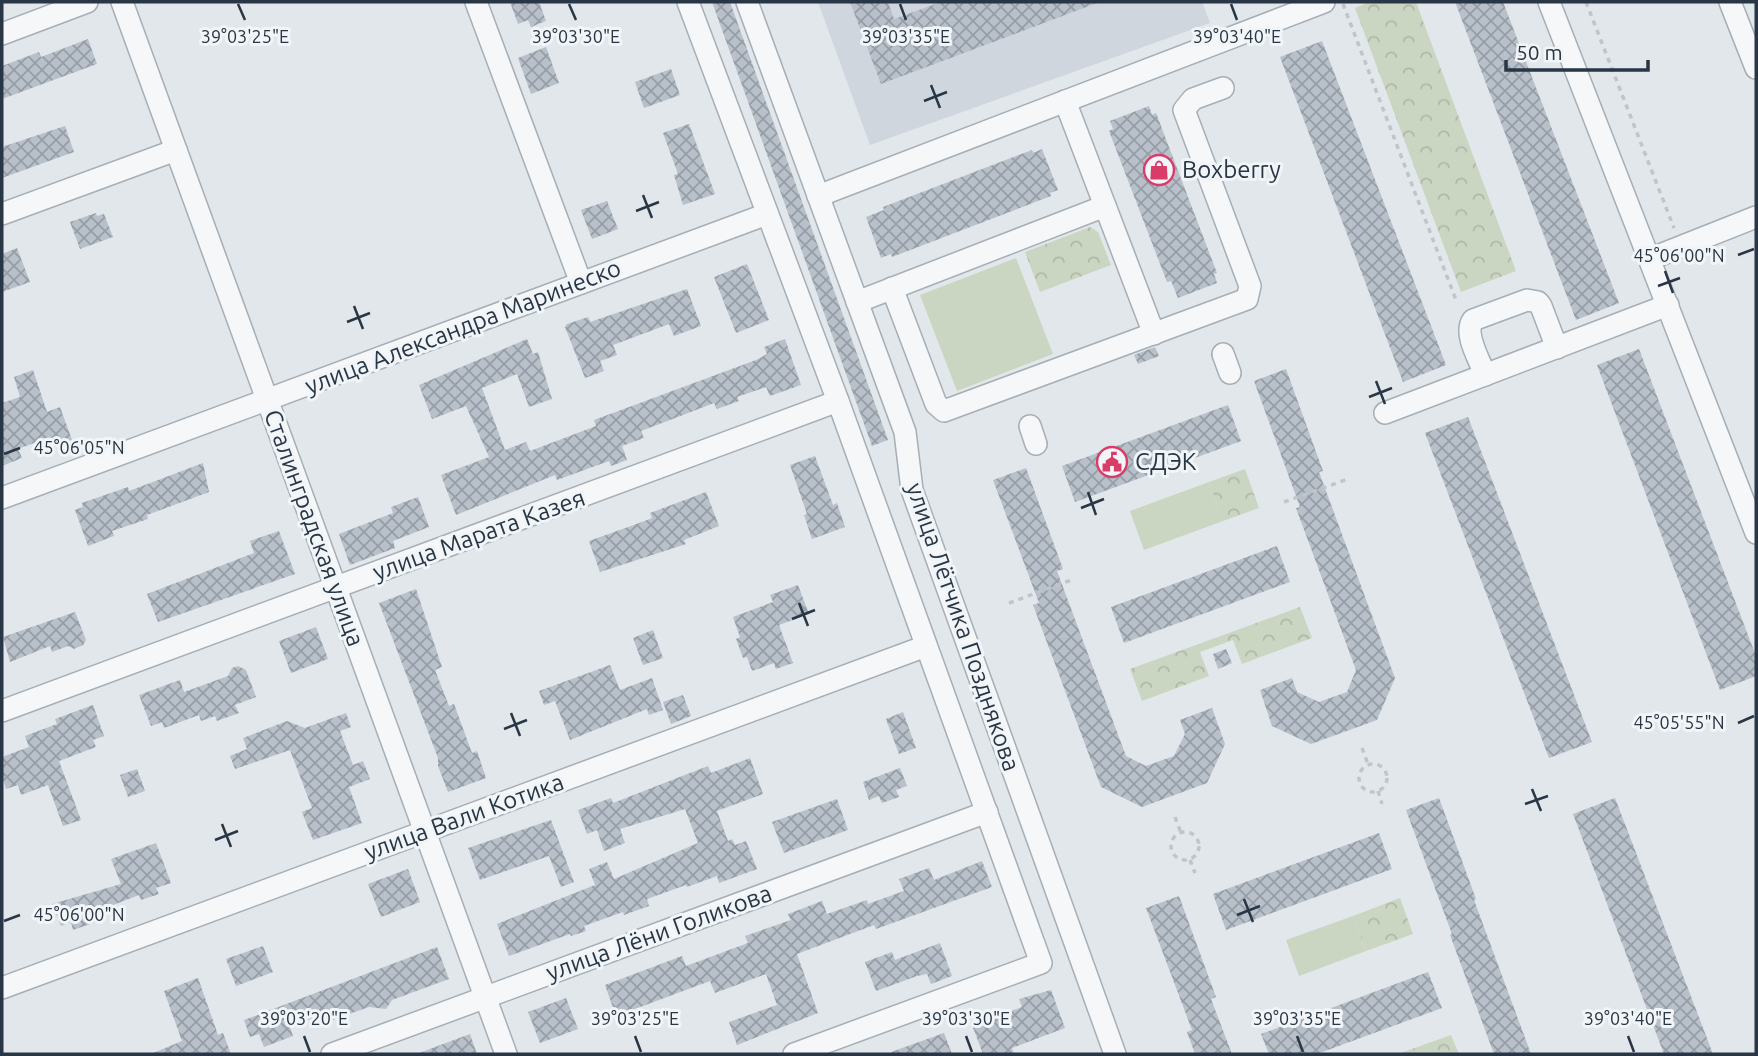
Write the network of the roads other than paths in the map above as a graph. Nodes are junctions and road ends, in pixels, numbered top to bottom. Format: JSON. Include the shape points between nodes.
{"nodes":[{"id":1,"x":88,"y":2,"type":"edge"},
{"id":2,"x":121,"y":2,"type":"edge"},
{"id":3,"x":475,"y":2,"type":"edge"},
{"id":4,"x":688,"y":2,"type":"edge"},
{"id":5,"x":747,"y":2,"type":"edge"},
{"id":6,"x":1324,"y":2,"type":"edge"},
{"id":7,"x":1549,"y":2,"type":"edge"},
{"id":8,"x":1730,"y":2,"type":"edge"},
{"id":9,"x":2,"y":34,"type":"edge"},
{"id":10,"x":1756,"y":68,"type":"edge"},
{"id":11,"x":1223,"y":88,"type":"dead end"},
{"id":12,"x":1065,"y":101,"type":"junction"},
{"id":13,"x":176,"y":150,"type":"junction"},
{"id":14,"x":818,"y":196,"type":"junction"},
{"id":15,"x":1105,"y":206,"type":"junction"},
{"id":16,"x":2,"y":214,"type":"edge"},
{"id":17,"x":767,"y":215,"type":"junction"},
{"id":18,"x":1756,"y":218,"type":"edge"},
{"id":19,"x":1650,"y":259,"type":"junction"},
{"id":20,"x":581,"y":283,"type":"junction"},
{"id":21,"x":892,"y":288,"type":"junction"},
{"id":22,"x":857,"y":302,"type":"junction"},
{"id":23,"x":1668,"y":305,"type":"junction"},
{"id":24,"x":1154,"y":334,"type":"junction"},
{"id":25,"x":1557,"y":348,"type":"junction"},
{"id":26,"x":1485,"y":375,"type":"junction"},
{"id":27,"x":268,"y":400,"type":"junction"},
{"id":28,"x":838,"y":401,"type":"junction"},
{"id":29,"x":1385,"y":413,"type":"dead end"},
{"id":30,"x":2,"y":498,"type":"edge"},
{"id":31,"x":1756,"y":533,"type":"edge"},
{"id":32,"x":335,"y":588,"type":"junction"},
{"id":33,"x":926,"y":646,"type":"junction"},
{"id":34,"x":2,"y":711,"type":"edge"},
{"id":35,"x":987,"y":812,"type":"junction"},
{"id":36,"x":425,"y":832,"type":"junction"},
{"id":37,"x":2,"y":988,"type":"edge"},
{"id":38,"x":485,"y":997,"type":"junction"},
{"id":39,"x":332,"y":1054,"type":"edge"},
{"id":40,"x":506,"y":1054,"type":"edge"},
{"id":41,"x":794,"y":1054,"type":"edge"},
{"id":42,"x":1115,"y":1054,"type":"edge"}],
"edges":[{"from":1,"to":9,"type":"street"},
{"from":2,"to":13,"type":"street","name":"Сталинградская улица"},
{"from":3,"to":20,"type":"street"},
{"from":4,"to":17,"type":"street","name":"улица Лётчика Позднякова"},
{"from":5,"to":14,"type":"street","name":"улица Лётчика Позднякова"},
{"from":6,"to":12,"type":"street"},
{"from":7,"to":19,"type":"street"},
{"from":8,"to":10,"type":"street"},
{"from":11,"to":24,"type":"street","via":[[1193,99],[1184,110],[1251,293],[1241,302]]},
{"from":12,"to":14,"type":"street"},
{"from":12,"to":15,"type":"street"},
{"from":13,"to":16,"type":"street"},
{"from":13,"to":27,"type":"street","name":"Сталинградская улица"},
{"from":14,"to":22,"type":"street","name":"улица Лётчика Позднякова"},
{"from":15,"to":21,"type":"street"},
{"from":15,"to":24,"type":"street"},
{"from":17,"to":20,"type":"street","name":"улица Александра Маринеско"},
{"from":17,"to":28,"type":"street","name":"улица Лётчика Позднякова"},
{"from":18,"to":19,"type":"street"},
{"from":19,"to":23,"type":"street"},
{"from":20,"to":27,"type":"street","name":"улица Александра Маринеско"},
{"from":21,"to":22,"type":"street"},
{"from":21,"to":24,"type":"street","via":[[936,404],[944,411]]},
{"from":22,"to":42,"type":"street","name":"улица Лётчика Позднякова","via":[[905,432],[912,490]]},
{"from":23,"to":25,"type":"street"},
{"from":23,"to":31,"type":"street"},
{"from":25,"to":26,"type":"street"},
{"from":25,"to":26,"type":"street","via":[[1538,302],[1527,300],[1473,320],[1470,335]]},
{"from":26,"to":29,"type":"street"},
{"from":27,"to":30,"type":"street","name":"улица Александра Маринеско"},
{"from":27,"to":32,"type":"street","name":"Сталинградская улица"},
{"from":28,"to":32,"type":"street","name":"улица Марата Казея"},
{"from":28,"to":33,"type":"street","name":"улица Лётчика Позднякова"},
{"from":32,"to":34,"type":"street","name":"улица Марата Казея"},
{"from":32,"to":36,"type":"street","name":"Сталинградская улица"},
{"from":33,"to":35,"type":"street","name":"улица Лётчика Позднякова"},
{"from":33,"to":36,"type":"street","name":"улица Вали Котика"},
{"from":35,"to":38,"type":"street","name":"улица Лёни Голикова"},
{"from":35,"to":41,"type":"street","name":"улица Лётчика Позднякова","via":[[1041,963]]},
{"from":36,"to":37,"type":"street","name":"улица Вали Котика"},
{"from":36,"to":38,"type":"street","name":"Сталинградская улица"},
{"from":38,"to":39,"type":"street","name":"улица Лёни Голикова"},
{"from":38,"to":40,"type":"street","name":"Сталинградская улица"}]}
